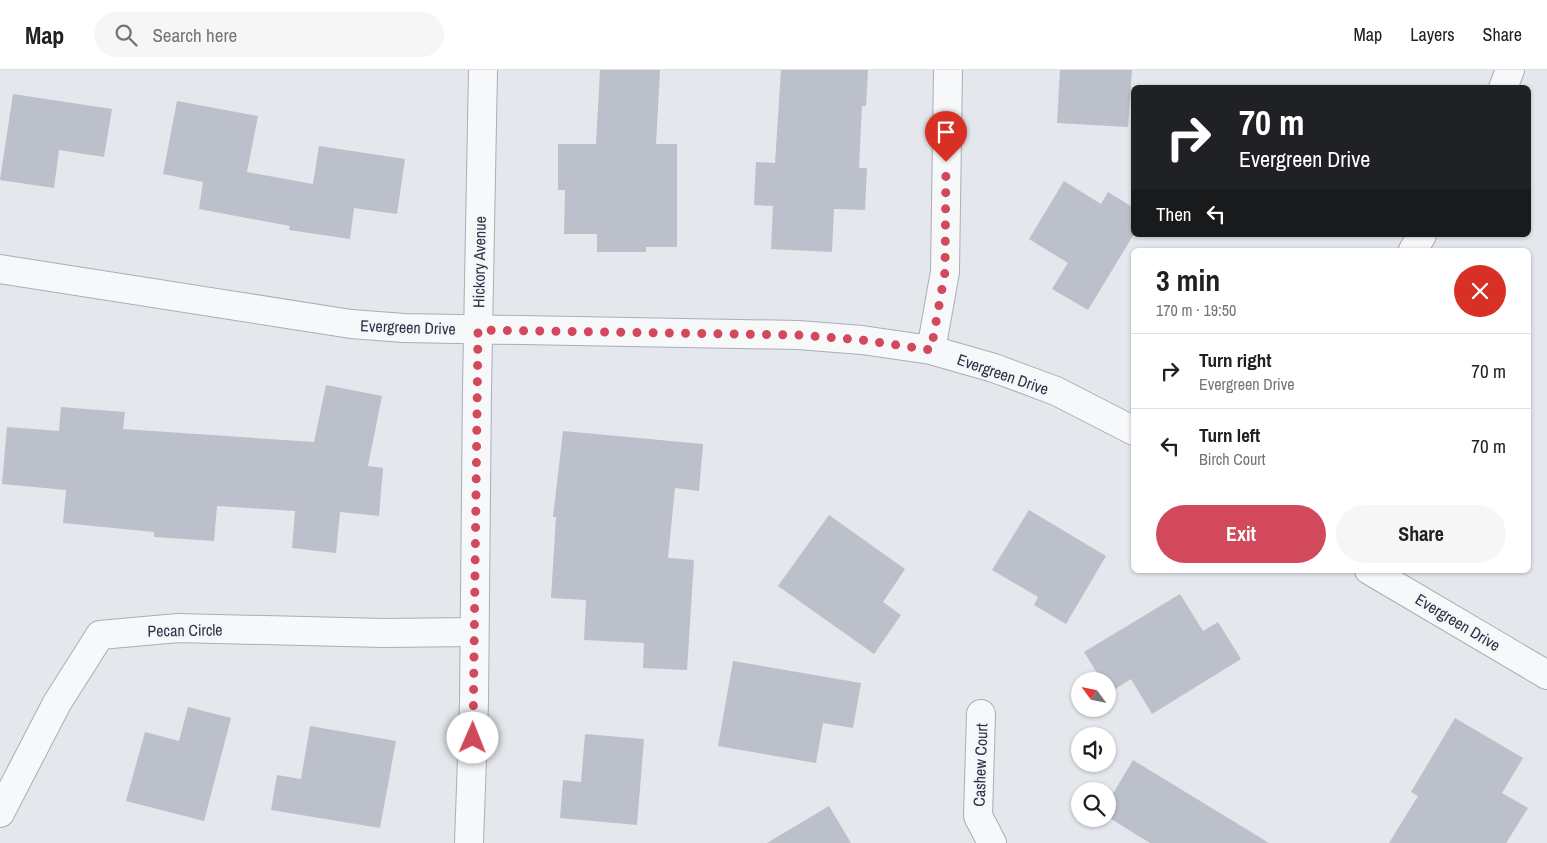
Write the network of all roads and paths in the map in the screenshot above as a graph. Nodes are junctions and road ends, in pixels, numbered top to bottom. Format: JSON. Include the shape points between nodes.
{"nodes":[{"id":1,"x":483,"y":70,"type":"edge"},
{"id":2,"x":948,"y":70,"type":"edge"},
{"id":3,"x":1510,"y":70,"type":"edge"},
{"id":4,"x":1504,"y":85,"type":"edge"},
{"id":5,"x":1421,"y":237,"type":"edge"},
{"id":6,"x":1414,"y":248,"type":"edge"},
{"id":7,"x":0,"y":269,"type":"edge"},
{"id":8,"x":478,"y":330,"type":"junction"},
{"id":9,"x":931,"y":350,"type":"junction"},
{"id":10,"x":1131,"y":429,"type":"edge"},
{"id":11,"x":1375,"y":573,"type":"edge"},
{"id":12,"x":474,"y":632,"type":"junction"},
{"id":13,"x":1547,"y":675,"type":"edge"},
{"id":14,"x":981,"y":714,"type":"dead end"},
{"id":15,"x":0,"y":813,"type":"edge"},
{"id":16,"x":469,"y":843,"type":"edge"},
{"id":17,"x":992,"y":843,"type":"edge"}],
"edges":[{"from":1,"to":8,"type":"street","name":"Hickory Avenue"},
{"from":2,"to":9,"type":"street","via":[[945,272]]},
{"from":3,"to":4,"type":"street"},
{"from":5,"to":6,"type":"street"},
{"from":7,"to":8,"type":"street","name":"Evergreen Drive","via":[[351,324]]},
{"from":8,"to":9,"type":"street","name":"Evergreen Drive","via":[[798,335]]},
{"from":8,"to":12,"type":"street","name":"Hickory Avenue"},
{"from":9,"to":10,"type":"street","name":"Evergreen Drive","via":[[994,368],[1056,391]]},
{"from":11,"to":13,"type":"street","name":"Evergreen Drive"},
{"from":12,"to":15,"type":"street","name":"Pecan Circle","via":[[178,628],[100,634],[57,703]]},
{"from":12,"to":16,"type":"street","name":"Hickory Avenue"},
{"from":14,"to":17,"type":"street","name":"Cashew Court","via":[[978,816]]}]}
